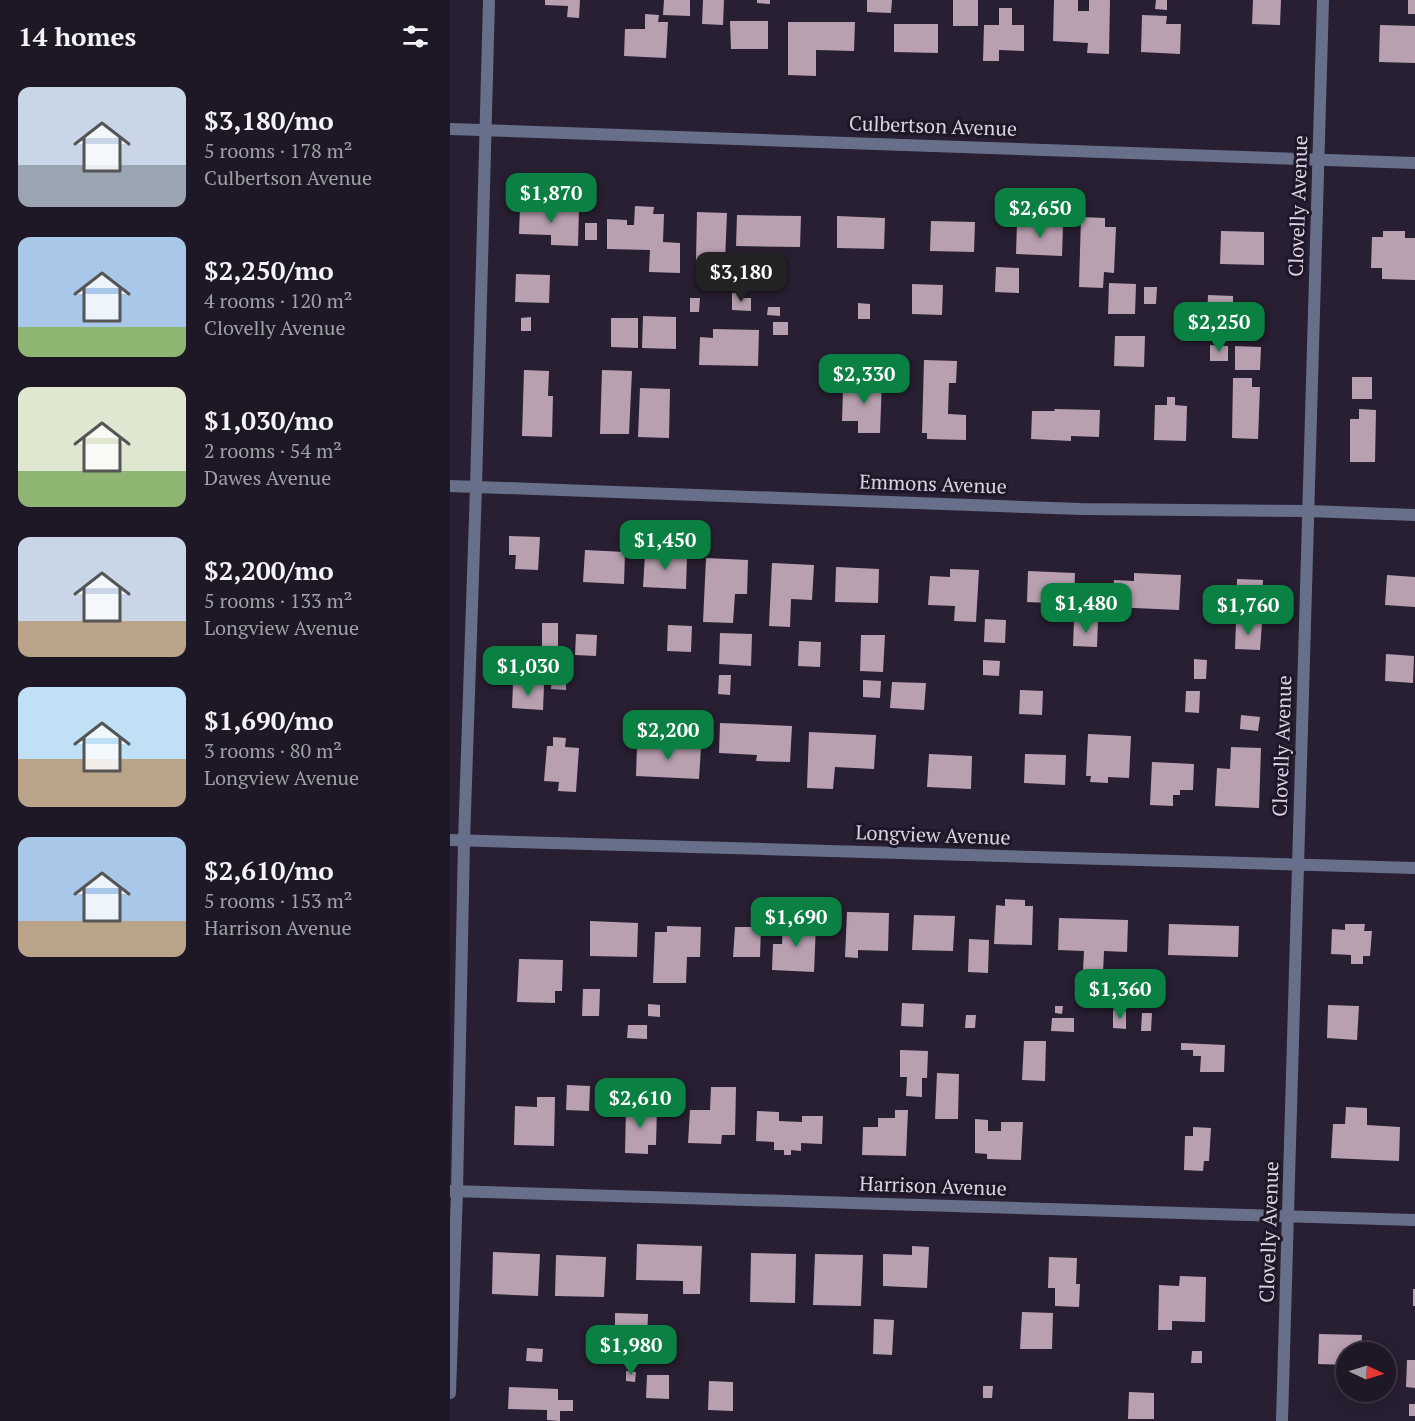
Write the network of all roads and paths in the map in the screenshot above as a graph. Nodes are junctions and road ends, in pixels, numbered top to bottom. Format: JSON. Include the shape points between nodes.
{"nodes":[{"id":1,"x":489,"y":0,"type":"edge"},
{"id":2,"x":1323,"y":0,"type":"edge"},
{"id":3,"x":450,"y":129,"type":"edge"},
{"id":4,"x":485,"y":130,"type":"junction"},
{"id":5,"x":1319,"y":160,"type":"junction"},
{"id":6,"x":1415,"y":163,"type":"edge"},
{"id":7,"x":450,"y":486,"type":"edge"},
{"id":8,"x":476,"y":487,"type":"junction"},
{"id":9,"x":1309,"y":511,"type":"junction"},
{"id":10,"x":1415,"y":515,"type":"edge"},
{"id":11,"x":450,"y":840,"type":"edge"},
{"id":12,"x":464,"y":841,"type":"junction"},
{"id":13,"x":1299,"y":865,"type":"junction"},
{"id":14,"x":1415,"y":868,"type":"edge"},
{"id":15,"x":453,"y":1191,"type":"edge"},
{"id":16,"x":1289,"y":1216,"type":"junction"},
{"id":17,"x":1415,"y":1220,"type":"edge"},
{"id":18,"x":450,"y":1393,"type":"edge"},
{"id":19,"x":1282,"y":1421,"type":"edge"}],
"edges":[{"from":1,"to":4,"type":"street"},
{"from":2,"to":5,"type":"street","name":"Clovelly Avenue"},
{"from":3,"to":4,"type":"street","name":"Culbertson Avenue"},
{"from":4,"to":5,"type":"street","name":"Culbertson Avenue"},
{"from":4,"to":8,"type":"street"},
{"from":5,"to":6,"type":"street","name":"Culbertson Avenue"},
{"from":5,"to":9,"type":"street","name":"Clovelly Avenue"},
{"from":7,"to":8,"type":"street","name":"Emmons Avenue"},
{"from":8,"to":9,"type":"street","name":"Emmons Avenue","via":[[1081,509]]},
{"from":8,"to":12,"type":"street"},
{"from":9,"to":10,"type":"street","name":"Emmons Avenue"},
{"from":9,"to":13,"type":"street","name":"Clovelly Avenue"},
{"from":11,"to":12,"type":"street","name":"Longview Avenue"},
{"from":12,"to":13,"type":"street","name":"Longview Avenue"},
{"from":12,"to":15,"type":"street"},
{"from":13,"to":14,"type":"street","name":"Longview Avenue"},
{"from":13,"to":16,"type":"street","name":"Clovelly Avenue"},
{"from":15,"to":16,"type":"street","name":"Harrison Avenue"},
{"from":15,"to":18,"type":"street"},
{"from":16,"to":17,"type":"street","name":"Harrison Avenue"},
{"from":16,"to":19,"type":"street","name":"Clovelly Avenue"}]}
